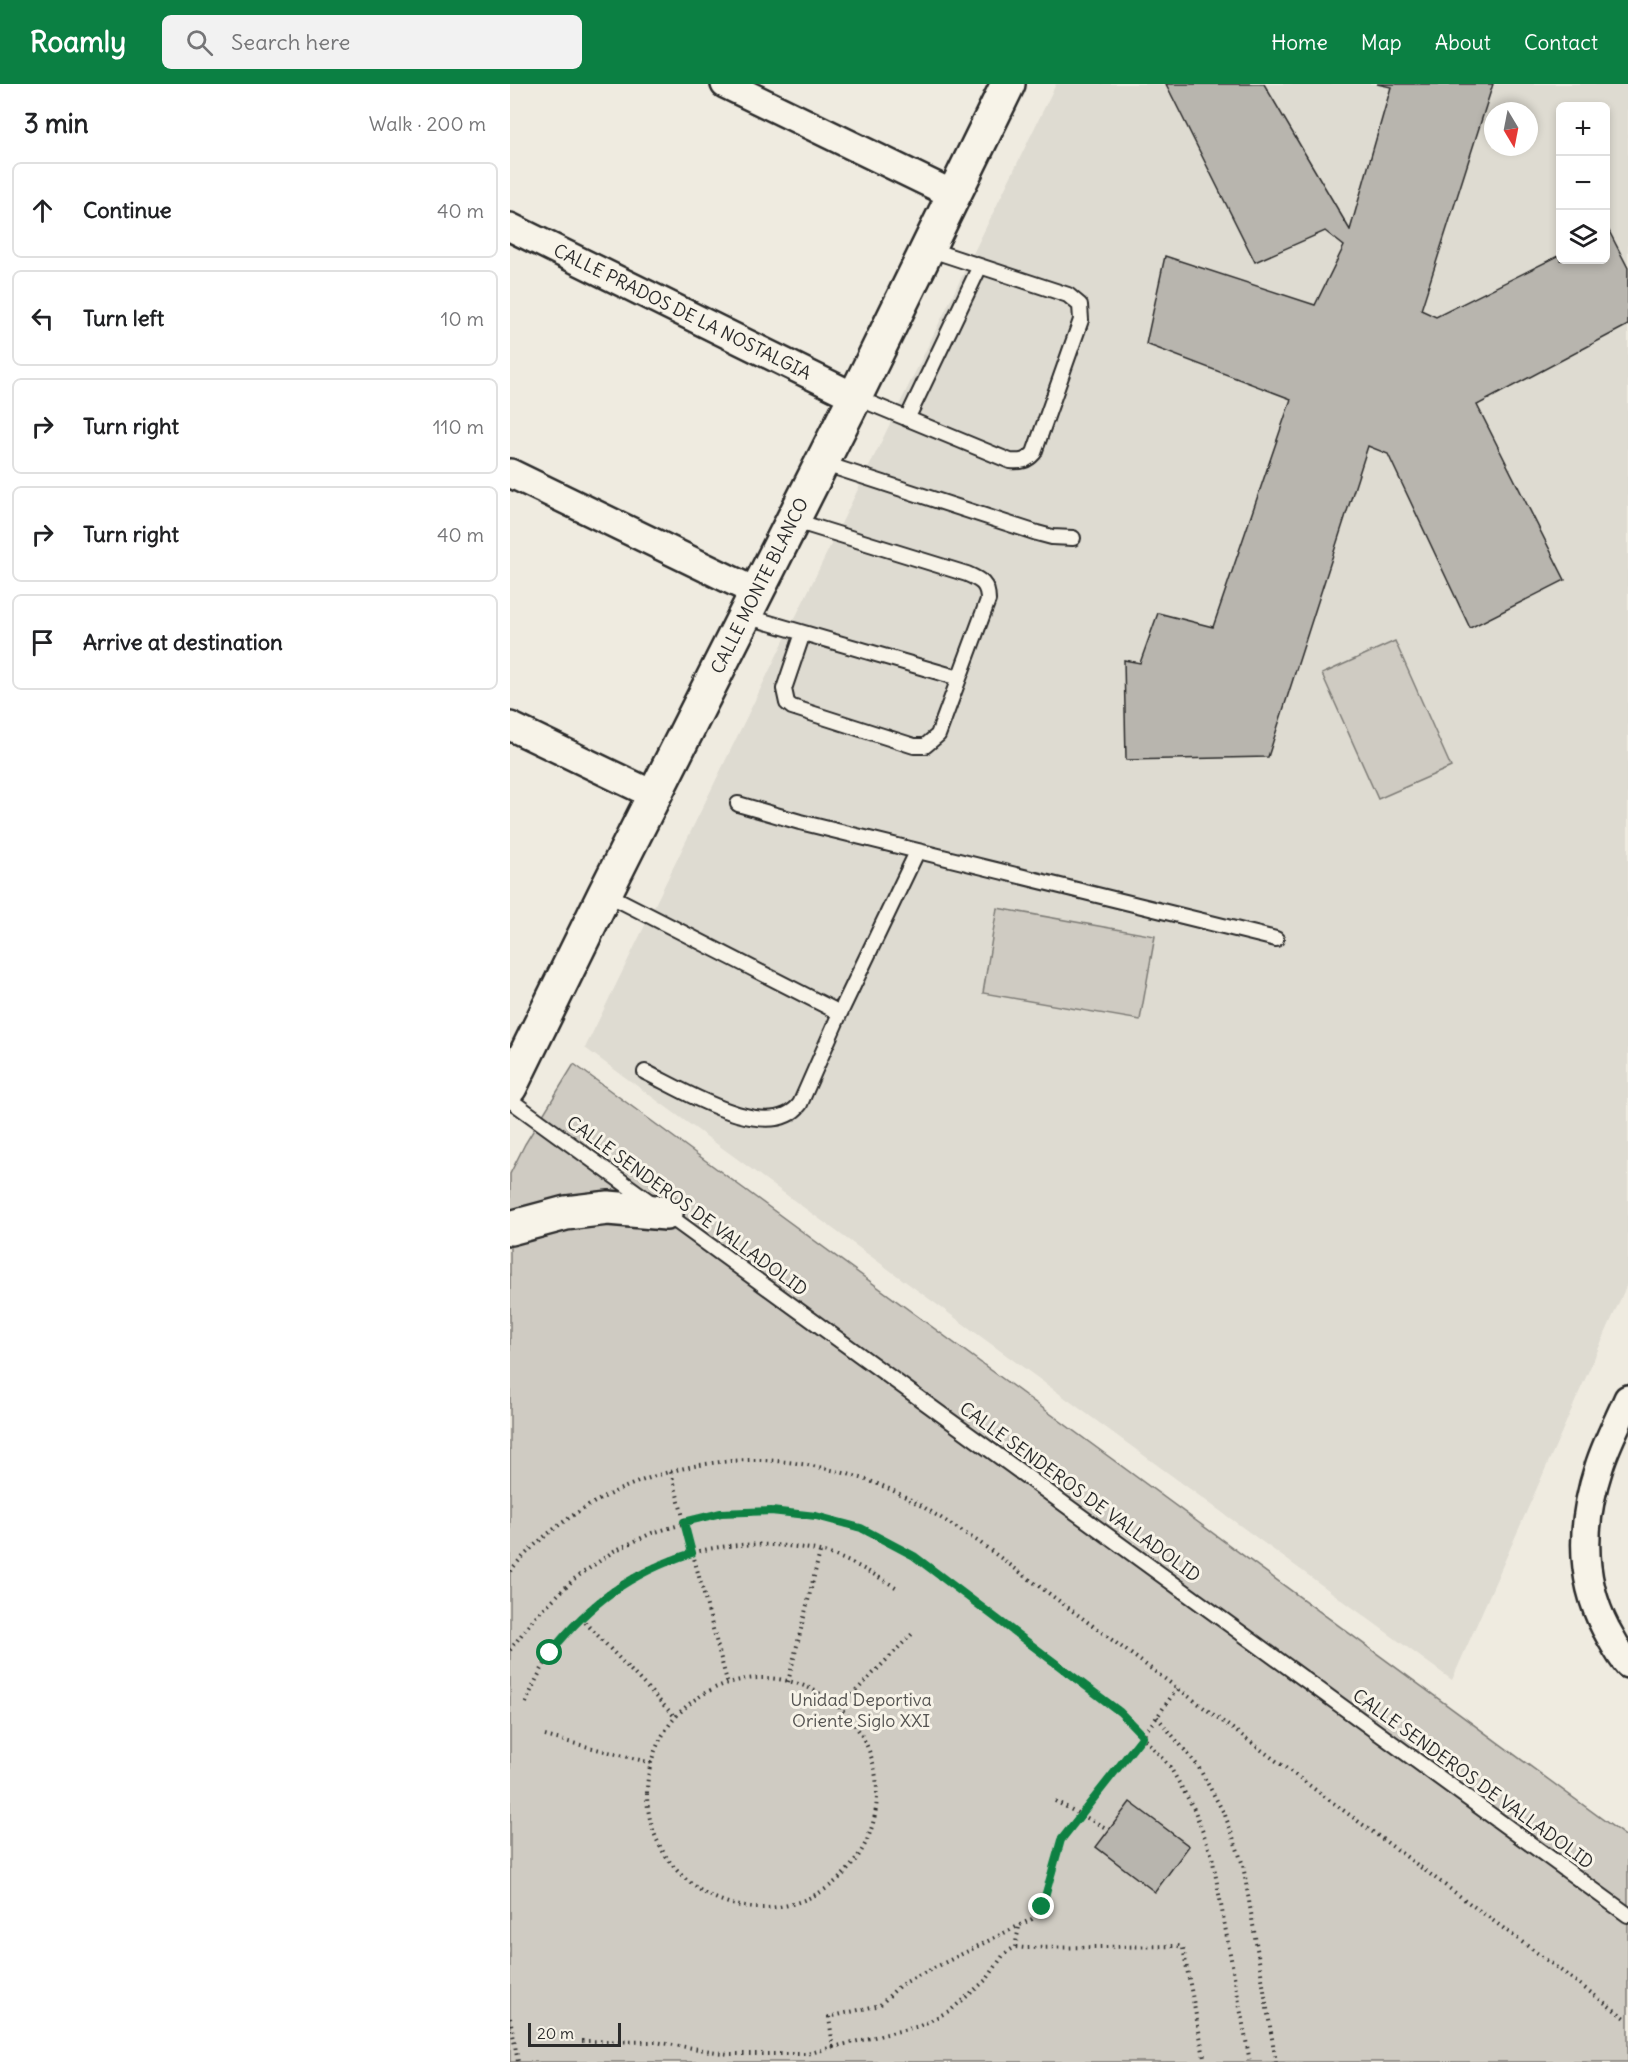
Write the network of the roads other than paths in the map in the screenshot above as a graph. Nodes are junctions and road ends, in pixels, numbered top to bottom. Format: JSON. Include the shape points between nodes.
{"nodes":[{"id":1,"x":724,"y":84,"type":"edge"},
{"id":2,"x":1008,"y":84,"type":"edge"},
{"id":3,"x":954,"y":195,"type":"junction"},
{"id":4,"x":510,"y":227,"type":"edge"},
{"id":5,"x":928,"y":249,"type":"junction"},
{"id":6,"x":980,"y":266,"type":"junction"},
{"id":7,"x":855,"y":397,"type":"junction"},
{"id":8,"x":907,"y":419,"type":"junction"},
{"id":9,"x":822,"y":463,"type":"junction"},
{"id":10,"x":510,"y":473,"type":"edge"},
{"id":11,"x":792,"y":520,"type":"junction"},
{"id":12,"x":1073,"y":538,"type":"dead end"},
{"id":13,"x":751,"y":604,"type":"junction"},
{"id":14,"x":803,"y":633,"type":"junction"},
{"id":15,"x":959,"y":678,"type":"junction"},
{"id":16,"x":510,"y":726,"type":"edge"},
{"id":17,"x":654,"y":795,"type":"junction"},
{"id":18,"x":738,"y":804,"type":"dead end"},
{"id":19,"x":917,"y":852,"type":"junction"},
{"id":20,"x":605,"y":893,"type":"junction"},
{"id":21,"x":1276,"y":939,"type":"dead end"},
{"id":22,"x":840,"y":1013,"type":"junction"},
{"id":23,"x":645,"y":1072,"type":"dead end"},
{"id":24,"x":510,"y":1087,"type":"edge"},
{"id":25,"x":510,"y":1100,"type":"edge"},
{"id":26,"x":666,"y":1213,"type":"junction"},
{"id":27,"x":510,"y":1228,"type":"edge"},
{"id":28,"x":1628,"y":1399,"type":"edge"},
{"id":29,"x":1628,"y":1664,"type":"edge"},
{"id":30,"x":1628,"y":1915,"type":"edge"}],
"edges":[{"from":1,"to":3,"type":"street"},
{"from":2,"to":3,"type":"main road","name":"CALLE MONTE BLANCO"},
{"from":3,"to":5,"type":"main road","name":"CALLE MONTE BLANCO"},
{"from":4,"to":7,"type":"street","name":"CALLE PRADOS DE LA NOSTALGIA"},
{"from":5,"to":6,"type":"lane"},
{"from":5,"to":7,"type":"main road","name":"CALLE MONTE BLANCO"},
{"from":6,"to":8,"type":"lane"},
{"from":6,"to":8,"type":"lane","via":[[1068,295],[1080,305],[1081,320],[1034,453],[1020,462],[1010,461]]},
{"from":7,"to":8,"type":"lane"},
{"from":7,"to":9,"type":"main road","name":"CALLE MONTE BLANCO"},
{"from":9,"to":11,"type":"main road","name":"CALLE MONTE BLANCO"},
{"from":9,"to":12,"type":"lane","via":[[1036,533]]},
{"from":10,"to":13,"type":"street"},
{"from":11,"to":13,"type":"main road","name":"CALLE MONTE BLANCO"},
{"from":11,"to":15,"type":"lane","via":[[967,574],[985,584],[988,600]]},
{"from":13,"to":14,"type":"lane"},
{"from":13,"to":17,"type":"main road","name":"CALLE MONTE BLANCO"},
{"from":14,"to":15,"type":"lane"},
{"from":14,"to":15,"type":"lane","via":[[784,690],[787,703],[914,746],[925,746],[938,735]]},
{"from":16,"to":17,"type":"street"},
{"from":17,"to":20,"type":"main road","name":"CALLE MONTE BLANCO"},
{"from":18,"to":19,"type":"lane"},
{"from":19,"to":21,"type":"lane"},
{"from":19,"to":22,"type":"lane"},
{"from":20,"to":22,"type":"lane"},
{"from":20,"to":24,"type":"main road","name":"CALLE MONTE BLANCO"},
{"from":22,"to":23,"type":"lane","via":[[800,1104],[785,1117],[745,1117]]},
{"from":25,"to":26,"type":"lane","name":"CALLE SENDEROS DE VALLADOLID"},
{"from":26,"to":27,"type":"main road","via":[[608,1208],[566,1213]]},
{"from":26,"to":30,"type":"lane","name":"CALLE SENDEROS DE VALLADOLID"},
{"from":28,"to":29,"type":"street","via":[[1599,1466],[1586,1520],[1586,1570],[1597,1612]]}]}
